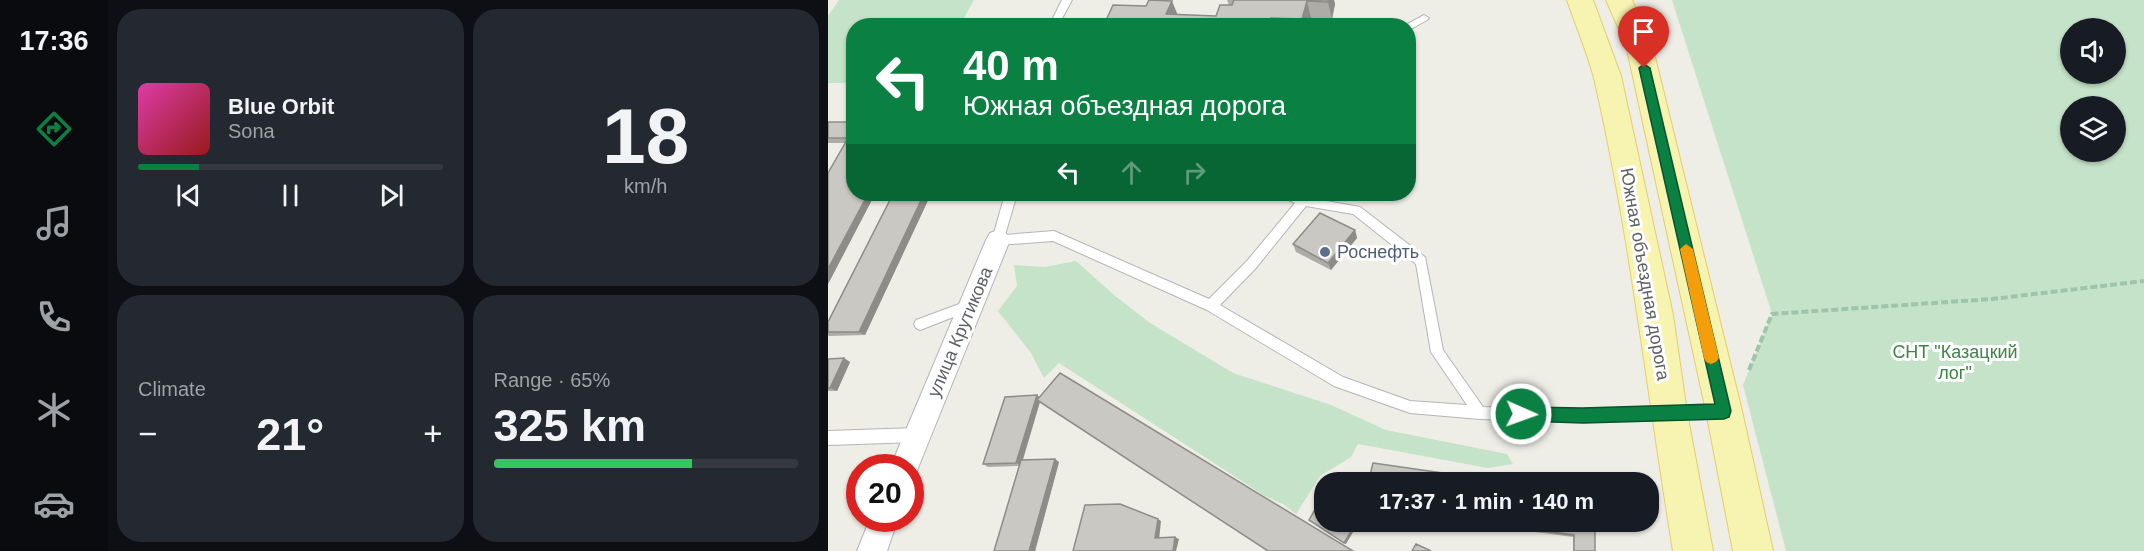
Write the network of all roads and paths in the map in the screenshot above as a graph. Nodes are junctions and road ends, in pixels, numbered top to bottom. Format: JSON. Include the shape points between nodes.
{"nodes":[{"id":1,"x":1066,"y":0,"type":"edge"},
{"id":2,"x":1580,"y":0,"type":"edge"},
{"id":3,"x":1619,"y":0,"type":"edge"},
{"id":4,"x":1057,"y":18,"type":"edge"},
{"id":5,"x":1424,"y":18,"type":"dead end"},
{"id":6,"x":1416,"y":22,"type":"edge"},
{"id":7,"x":1009,"y":201,"type":"edge"},
{"id":8,"x":1303,"y":201,"type":"joint"},
{"id":9,"x":998,"y":240,"type":"junction"},
{"id":10,"x":2144,"y":281,"type":"edge"},
{"id":11,"x":970,"y":305,"type":"junction"},
{"id":12,"x":1211,"y":306,"type":"junction"},
{"id":13,"x":1772,"y":314,"type":"dead end"},
{"id":14,"x":920,"y":324,"type":"dead end"},
{"id":15,"x":1724,"y":411,"type":"junction"},
{"id":16,"x":1480,"y":413,"type":"junction"},
{"id":17,"x":1669,"y":413,"type":"junction"},
{"id":18,"x":917,"y":435,"type":"junction"},
{"id":19,"x":828,"y":438,"type":"edge"},
{"id":20,"x":910,"y":454,"type":"edge"},
{"id":21,"x":879,"y":532,"type":"edge"},
{"id":22,"x":872,"y":551,"type":"edge"},
{"id":23,"x":1694,"y":551,"type":"edge"},
{"id":24,"x":1753,"y":551,"type":"edge"}],
"edges":[{"from":1,"to":4,"type":"lane"},
{"from":2,"to":17,"type":"main road","name":"Южная объездная дорога","via":[[1606,76],[1656,315]]},
{"from":3,"to":15,"type":"main road","via":[[1639,45]]},
{"from":5,"to":6,"type":"lane"},
{"from":7,"to":9,"type":"lane","name":"улица Крутикова"},
{"from":8,"to":12,"type":"lane","via":[[1251,265]]},
{"from":8,"to":16,"type":"lane","via":[[1356,210],[1421,261],[1437,352]]},
{"from":9,"to":11,"type":"street","name":"улица Крутикова"},
{"from":9,"to":12,"type":"lane","via":[[1054,236]]},
{"from":10,"to":13,"type":"path","via":[[1992,299]]},
{"from":11,"to":14,"type":"lane"},
{"from":11,"to":18,"type":"street","name":"улица Крутикова"},
{"from":12,"to":16,"type":"lane","via":[[1339,382],[1410,407]]},
{"from":15,"to":17,"type":"lane"},
{"from":15,"to":24,"type":"main road"},
{"from":16,"to":17,"type":"lane"},
{"from":17,"to":23,"type":"main road","name":"Южная объездная дорога"},
{"from":18,"to":19,"type":"lane"},
{"from":18,"to":20,"type":"street","name":"улица Крутикова"},
{"from":21,"to":22,"type":"street"}]}
